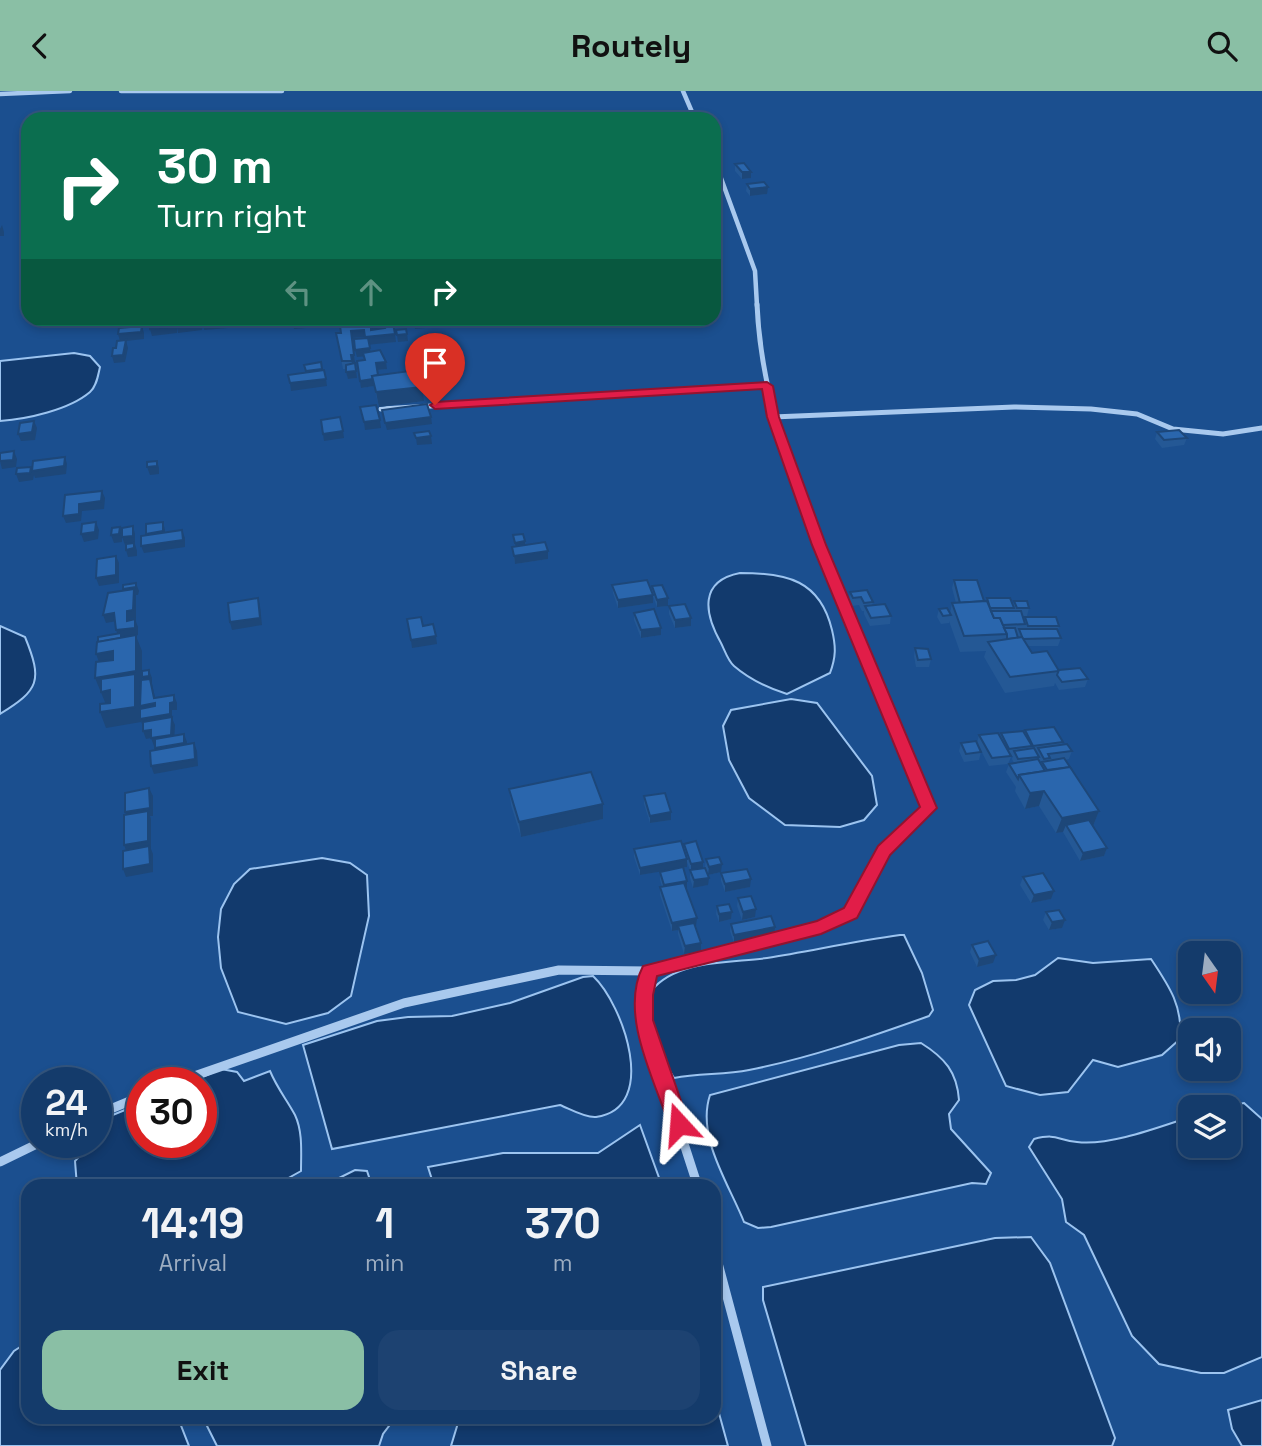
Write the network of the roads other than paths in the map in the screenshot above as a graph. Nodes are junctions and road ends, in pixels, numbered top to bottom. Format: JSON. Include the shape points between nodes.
{"nodes":[{"id":1,"x":70,"y":91,"type":"edge"},
{"id":2,"x":121,"y":91,"type":"edge"},
{"id":3,"x":282,"y":91,"type":"edge"},
{"id":4,"x":683,"y":91,"type":"edge"},
{"id":5,"x":0,"y":94,"type":"edge"},
{"id":6,"x":692,"y":112,"type":"edge"},
{"id":7,"x":721,"y":178,"type":"edge"},
{"id":8,"x":767,"y":386,"type":"junction"},
{"id":9,"x":381,"y":409,"type":"edge"},
{"id":10,"x":773,"y":417,"type":"junction"},
{"id":11,"x":1262,"y":428,"type":"edge"},
{"id":12,"x":649,"y":971,"type":"junction"},
{"id":13,"x":217,"y":1068,"type":"edge"},
{"id":14,"x":21,"y":1152,"type":"edge"},
{"id":15,"x":0,"y":1162,"type":"edge"},
{"id":16,"x":695,"y":1179,"type":"edge"},
{"id":17,"x":721,"y":1274,"type":"edge"},
{"id":18,"x":767,"y":1446,"type":"edge"}],
"edges":[{"from":1,"to":5,"type":"street"},
{"from":2,"to":3,"type":"street"},
{"from":4,"to":6,"type":"street"},
{"from":7,"to":8,"type":"street","via":[[755,271],[758,334]]},
{"from":8,"to":9,"type":"street"},
{"from":8,"to":10,"type":"street"},
{"from":10,"to":11,"type":"street","via":[[1014,407],[1137,414],[1173,429],[1223,433]]},
{"from":10,"to":12,"type":"street","via":[[819,545],[928,808],[884,850],[850,913],[821,927]]},
{"from":12,"to":13,"type":"street","via":[[559,970],[416,1000]]},
{"from":12,"to":16,"type":"street","via":[[643,995],[644,1020]]},
{"from":14,"to":15,"type":"street"},
{"from":17,"to":18,"type":"street"}]}
